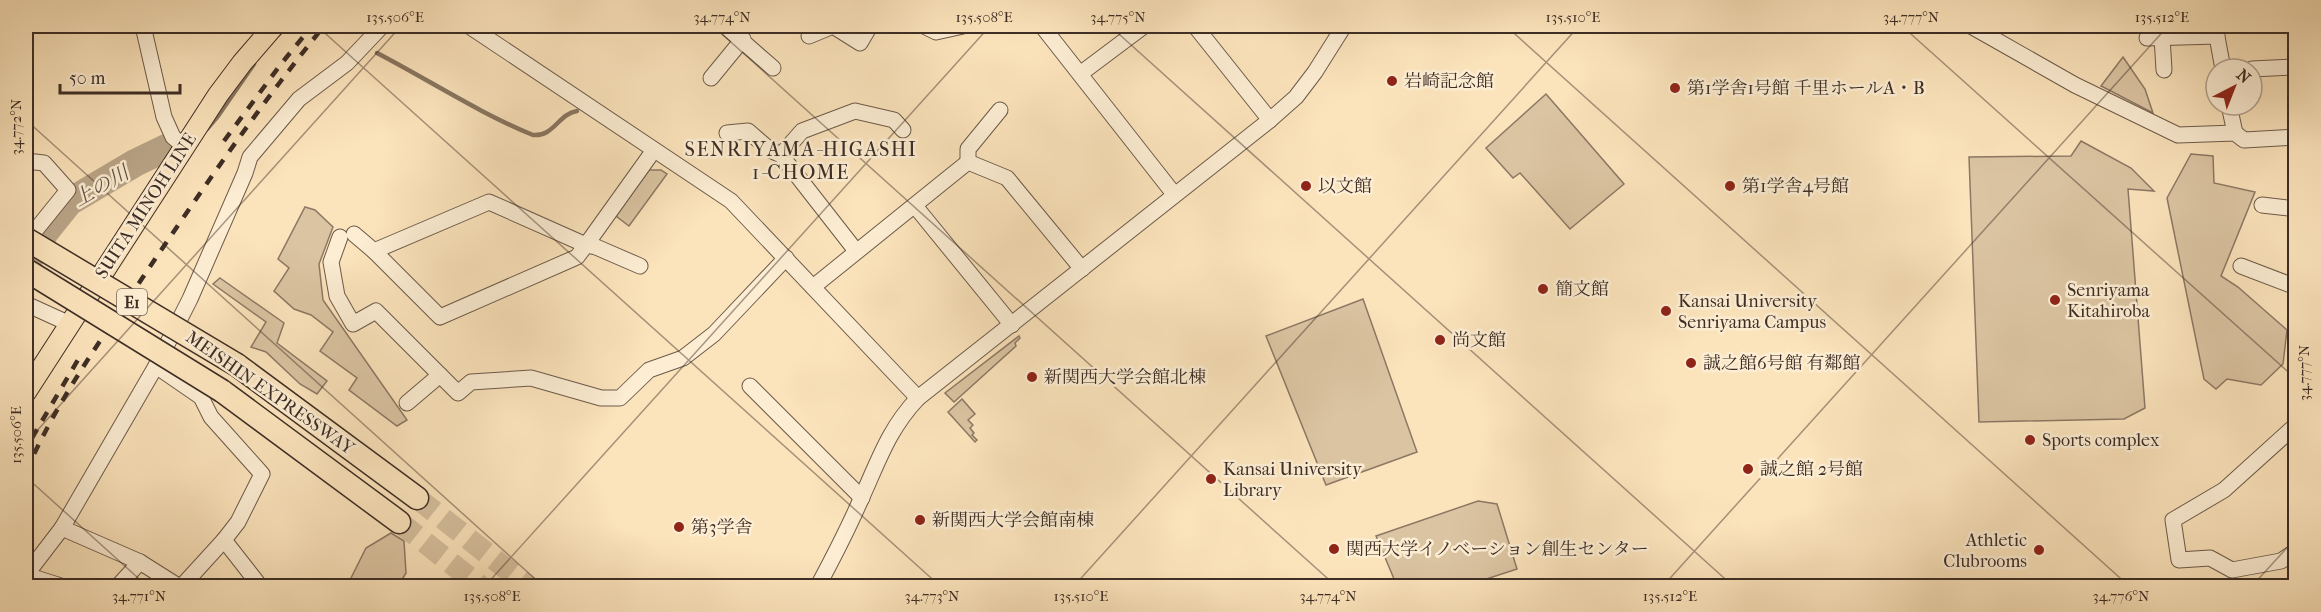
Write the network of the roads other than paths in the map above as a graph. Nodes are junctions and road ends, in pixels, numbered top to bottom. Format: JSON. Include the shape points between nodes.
{"nodes":[{"id":1,"x":143,"y":26,"type":"edge"},
{"id":2,"x":274,"y":26,"type":"edge"},
{"id":3,"x":382,"y":26,"type":"edge"},
{"id":4,"x":469,"y":26,"type":"edge"},
{"id":5,"x":725,"y":26,"type":"edge"},
{"id":6,"x":870,"y":26,"type":"edge"},
{"id":7,"x":924,"y":26,"type":"edge"},
{"id":8,"x":963,"y":26,"type":"edge"},
{"id":9,"x":1042,"y":26,"type":"edge"},
{"id":10,"x":1144,"y":26,"type":"edge"},
{"id":11,"x":1195,"y":26,"type":"edge"},
{"id":12,"x":1341,"y":26,"type":"edge"},
{"id":13,"x":1971,"y":26,"type":"edge"},
{"id":14,"x":2216,"y":31,"type":"edge"},
{"id":15,"x":808,"y":36,"type":"dead end"},
{"id":16,"x":743,"y":39,"type":"junction"},
{"id":17,"x":2221,"y":57,"type":"edge"},
{"id":18,"x":2295,"y":67,"type":"edge"},
{"id":19,"x":773,"y":68,"type":"dead end"},
{"id":20,"x":2264,"y":68,"type":"edge"},
{"id":21,"x":2164,"y":70,"type":"dead end"},
{"id":22,"x":1080,"y":74,"type":"junction"},
{"id":23,"x":711,"y":78,"type":"dead end"},
{"id":24,"x":1000,"y":110,"type":"dead end"},
{"id":25,"x":2232,"y":117,"type":"edge"},
{"id":26,"x":1270,"y":120,"type":"junction"},
{"id":27,"x":903,"y":130,"type":"dead end"},
{"id":28,"x":727,"y":133,"type":"dead end"},
{"id":29,"x":2235,"y":133,"type":"junction"},
{"id":30,"x":2295,"y":137,"type":"edge"},
{"id":31,"x":185,"y":147,"type":"junction"},
{"id":32,"x":654,"y":150,"type":"junction"},
{"id":33,"x":781,"y":155,"type":"junction"},
{"id":34,"x":26,"y":160,"type":"edge"},
{"id":35,"x":968,"y":162,"type":"junction"},
{"id":36,"x":1174,"y":195,"type":"junction"},
{"id":37,"x":2262,"y":205,"type":"dead end"},
{"id":38,"x":915,"y":206,"type":"junction"},
{"id":39,"x":2295,"y":209,"type":"edge"},
{"id":40,"x":26,"y":240,"type":"edge"},
{"id":41,"x":586,"y":246,"type":"junction"},
{"id":42,"x":374,"y":251,"type":"junction"},
{"id":43,"x":856,"y":251,"type":"junction"},
{"id":44,"x":786,"y":258,"type":"junction"},
{"id":45,"x":640,"y":266,"type":"dead end"},
{"id":46,"x":2241,"y":266,"type":"dead end"},
{"id":47,"x":1082,"y":269,"type":"junction"},
{"id":48,"x":26,"y":270,"type":"edge"},
{"id":49,"x":813,"y":287,"type":"junction"},
{"id":50,"x":2295,"y":287,"type":"edge"},
{"id":51,"x":26,"y":304,"type":"edge"},
{"id":52,"x":70,"y":324,"type":"junction"},
{"id":53,"x":1012,"y":325,"type":"junction"},
{"id":54,"x":156,"y":366,"type":"junction"},
{"id":55,"x":440,"y":375,"type":"junction"},
{"id":56,"x":750,"y":386,"type":"dead end"},
{"id":57,"x":26,"y":392,"type":"edge"},
{"id":58,"x":918,"y":398,"type":"junction"},
{"id":59,"x":407,"y":404,"type":"dead end"},
{"id":60,"x":2295,"y":425,"type":"edge"},
{"id":61,"x":417,"y":498,"type":"tunnel mouth"},
{"id":62,"x":862,"y":498,"type":"junction"},
{"id":63,"x":399,"y":522,"type":"tunnel mouth"},
{"id":64,"x":62,"y":528,"type":"junction"},
{"id":65,"x":224,"y":540,"type":"junction"},
{"id":66,"x":2295,"y":551,"type":"edge"},
{"id":67,"x":140,"y":562,"type":"junction"},
{"id":68,"x":26,"y":575,"type":"edge"},
{"id":69,"x":61,"y":586,"type":"edge"},
{"id":70,"x":118,"y":586,"type":"edge"},
{"id":71,"x":180,"y":586,"type":"edge"},
{"id":72,"x":260,"y":586,"type":"edge"},
{"id":73,"x":818,"y":586,"type":"edge"}],
"edges":[{"from":1,"to":31,"type":"street","via":[[164,117],[173,136]]},
{"from":2,"to":31,"type":"main road","name":"SUITA MINOH LINE","via":[[229,80]]},
{"from":3,"to":54,"type":"street","via":[[347,63],[299,99],[250,157],[190,299]]},
{"from":4,"to":32,"type":"street"},
{"from":5,"to":16,"type":"street"},
{"from":6,"to":15,"type":"street","via":[[860,43],[833,26]]},
{"from":7,"to":8,"type":"street","via":[[936,32]]},
{"from":9,"to":22,"type":"street"},
{"from":10,"to":22,"type":"street"},
{"from":11,"to":26,"type":"street"},
{"from":12,"to":26,"type":"street","via":[[1316,72]]},
{"from":13,"to":29,"type":"street","via":[[2075,85],[2178,135]]},
{"from":14,"to":17,"type":"street"},
{"from":14,"to":21,"type":"street","via":[[2155,37]]},
{"from":16,"to":19,"type":"street"},
{"from":16,"to":23,"type":"street"},
{"from":18,"to":20,"type":"street"},
{"from":22,"to":36,"type":"street"},
{"from":24,"to":35,"type":"street","via":[[968,149]]},
{"from":25,"to":29,"type":"street"},
{"from":26,"to":36,"type":"street"},
{"from":27,"to":33,"type":"street","via":[[875,106],[802,131]]},
{"from":28,"to":33,"type":"street","via":[[748,131]]},
{"from":29,"to":30,"type":"street","via":[[2244,140]]},
{"from":31,"to":52,"type":"main road","name":"SUITA MINOH LINE"},
{"from":32,"to":41,"type":"street"},
{"from":32,"to":44,"type":"street","via":[[731,201]]},
{"from":33,"to":43,"type":"street"},
{"from":34,"to":40,"type":"street","via":[[44,163],[68,190]]},
{"from":35,"to":38,"type":"street"},
{"from":35,"to":47,"type":"street","via":[[1007,177]]},
{"from":36,"to":47,"type":"street"},
{"from":37,"to":39,"type":"street"},
{"from":38,"to":43,"type":"street"},
{"from":38,"to":53,"type":"street"},
{"from":40,"to":61,"type":"highway","name":"MEISHIN EXPRESSWAY","number":"E1","bridge":true,"via":[[237,365]]},
{"from":41,"to":42,"type":"street","via":[[489,202]]},
{"from":41,"to":42,"type":"street","via":[[577,257],[440,317]]},
{"from":41,"to":45,"type":"street"},
{"from":42,"to":55,"type":"street","via":[[347,235],[331,262],[337,296],[353,324],[376,311]]},
{"from":43,"to":49,"type":"street"},
{"from":44,"to":49,"type":"street"},
{"from":44,"to":55,"type":"street","via":[[714,334],[683,358],[649,370],[620,398],[601,398],[531,378],[471,382],[458,393]]},
{"from":46,"to":50,"type":"street"},
{"from":47,"to":53,"type":"street"},
{"from":48,"to":63,"type":"highway","name":"MEISHIN EXPRESSWAY","number":"E1","bridge":true,"via":[[222,391]]},
{"from":49,"to":58,"type":"street"},
{"from":51,"to":52,"type":"street"},
{"from":52,"to":57,"type":"main road","name":"SUITA MINOH LINE"},
{"from":53,"to":58,"type":"street"},
{"from":54,"to":64,"type":"street"},
{"from":54,"to":65,"type":"street","via":[[201,397],[211,417],[262,474],[238,522]]},
{"from":55,"to":59,"type":"street"},
{"from":56,"to":62,"type":"street"},
{"from":58,"to":62,"type":"street","via":[[890,433]]},
{"from":60,"to":66,"type":"street","via":[[2224,490],[2173,520],[2179,560],[2210,558],[2232,570],[2282,561]]},
{"from":62,"to":73,"type":"street"},
{"from":64,"to":67,"type":"street"},
{"from":64,"to":68,"type":"street"},
{"from":65,"to":71,"type":"street"},
{"from":65,"to":72,"type":"street"},
{"from":67,"to":70,"type":"street"},
{"from":67,"to":71,"type":"street"},
{"from":68,"to":69,"type":"street"}]}
